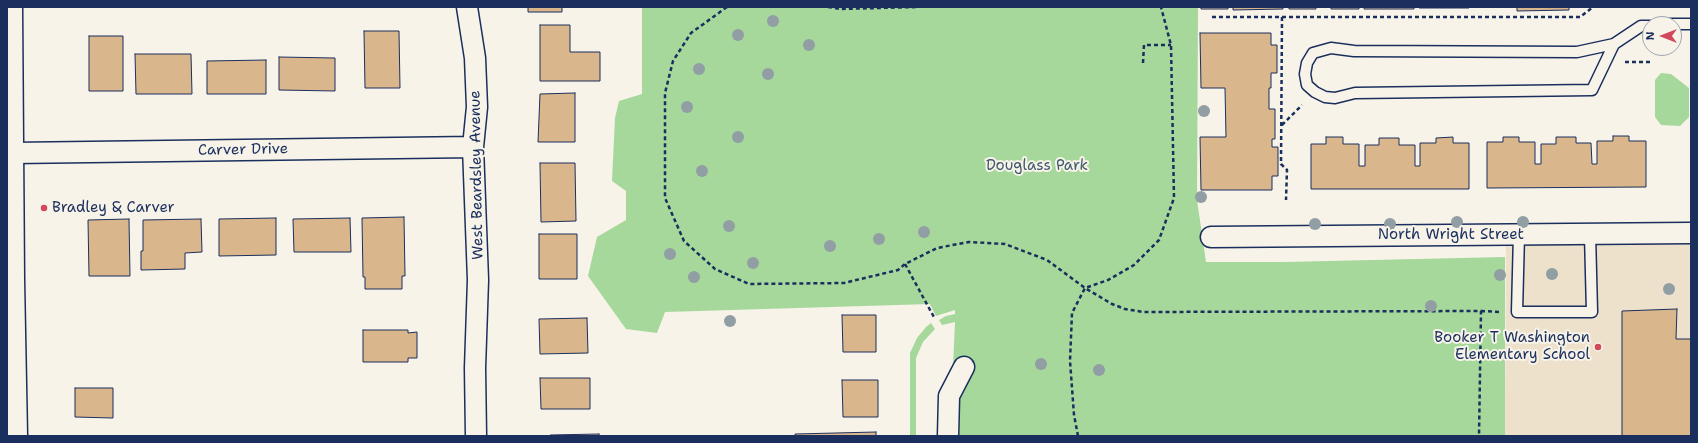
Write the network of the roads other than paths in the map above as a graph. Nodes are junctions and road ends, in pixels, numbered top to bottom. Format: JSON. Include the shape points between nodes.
{"nodes":[{"id":1,"x":11,"y":7,"type":"edge"},
{"id":2,"x":467,"y":7,"type":"edge"},
{"id":3,"x":1642,"y":26,"type":"edge"},
{"id":4,"x":1614,"y":44,"type":"junction"},
{"id":5,"x":9,"y":103,"type":"edge"},
{"id":6,"x":473,"y":147,"type":"junction"},
{"id":7,"x":13,"y":153,"type":"junction"},
{"id":8,"x":1691,"y":233,"type":"edge"},
{"id":9,"x":1519,"y":234,"type":"junction"},
{"id":10,"x":1590,"y":234,"type":"junction"},
{"id":11,"x":1211,"y":237,"type":"dead end"},
{"id":12,"x":964,"y":367,"type":"dead end"},
{"id":13,"x":16,"y":436,"type":"edge"},
{"id":14,"x":476,"y":436,"type":"edge"},
{"id":15,"x":948,"y":436,"type":"edge"}],
"edges":[{"from":1,"to":5,"type":"main road"},
{"from":2,"to":6,"type":"street","name":"West Beardsley Avenue","via":[[475,65],[477,107]]},
{"from":3,"to":4,"type":"lane"},
{"from":4,"to":4,"type":"lane","via":[[1578,52],[1327,49],[1313,53],[1307,63],[1305,74],[1307,85],[1315,92],[1335,98],[1355,93],[1592,90]]},
{"from":5,"to":7,"type":"main road"},
{"from":6,"to":7,"type":"street","name":"Carver Drive"},
{"from":6,"to":14,"type":"street","name":"West Beardsley Avenue","via":[[478,280]]},
{"from":7,"to":13,"type":"main road"},
{"from":8,"to":10,"type":"street","name":"North Wright Street"},
{"from":9,"to":10,"type":"street","name":"North Wright Street"},
{"from":9,"to":10,"type":"lane","via":[[1517,312],[1592,312]]},
{"from":9,"to":11,"type":"street","name":"North Wright Street"},
{"from":12,"to":15,"type":"street","via":[[949,396]]}]}
